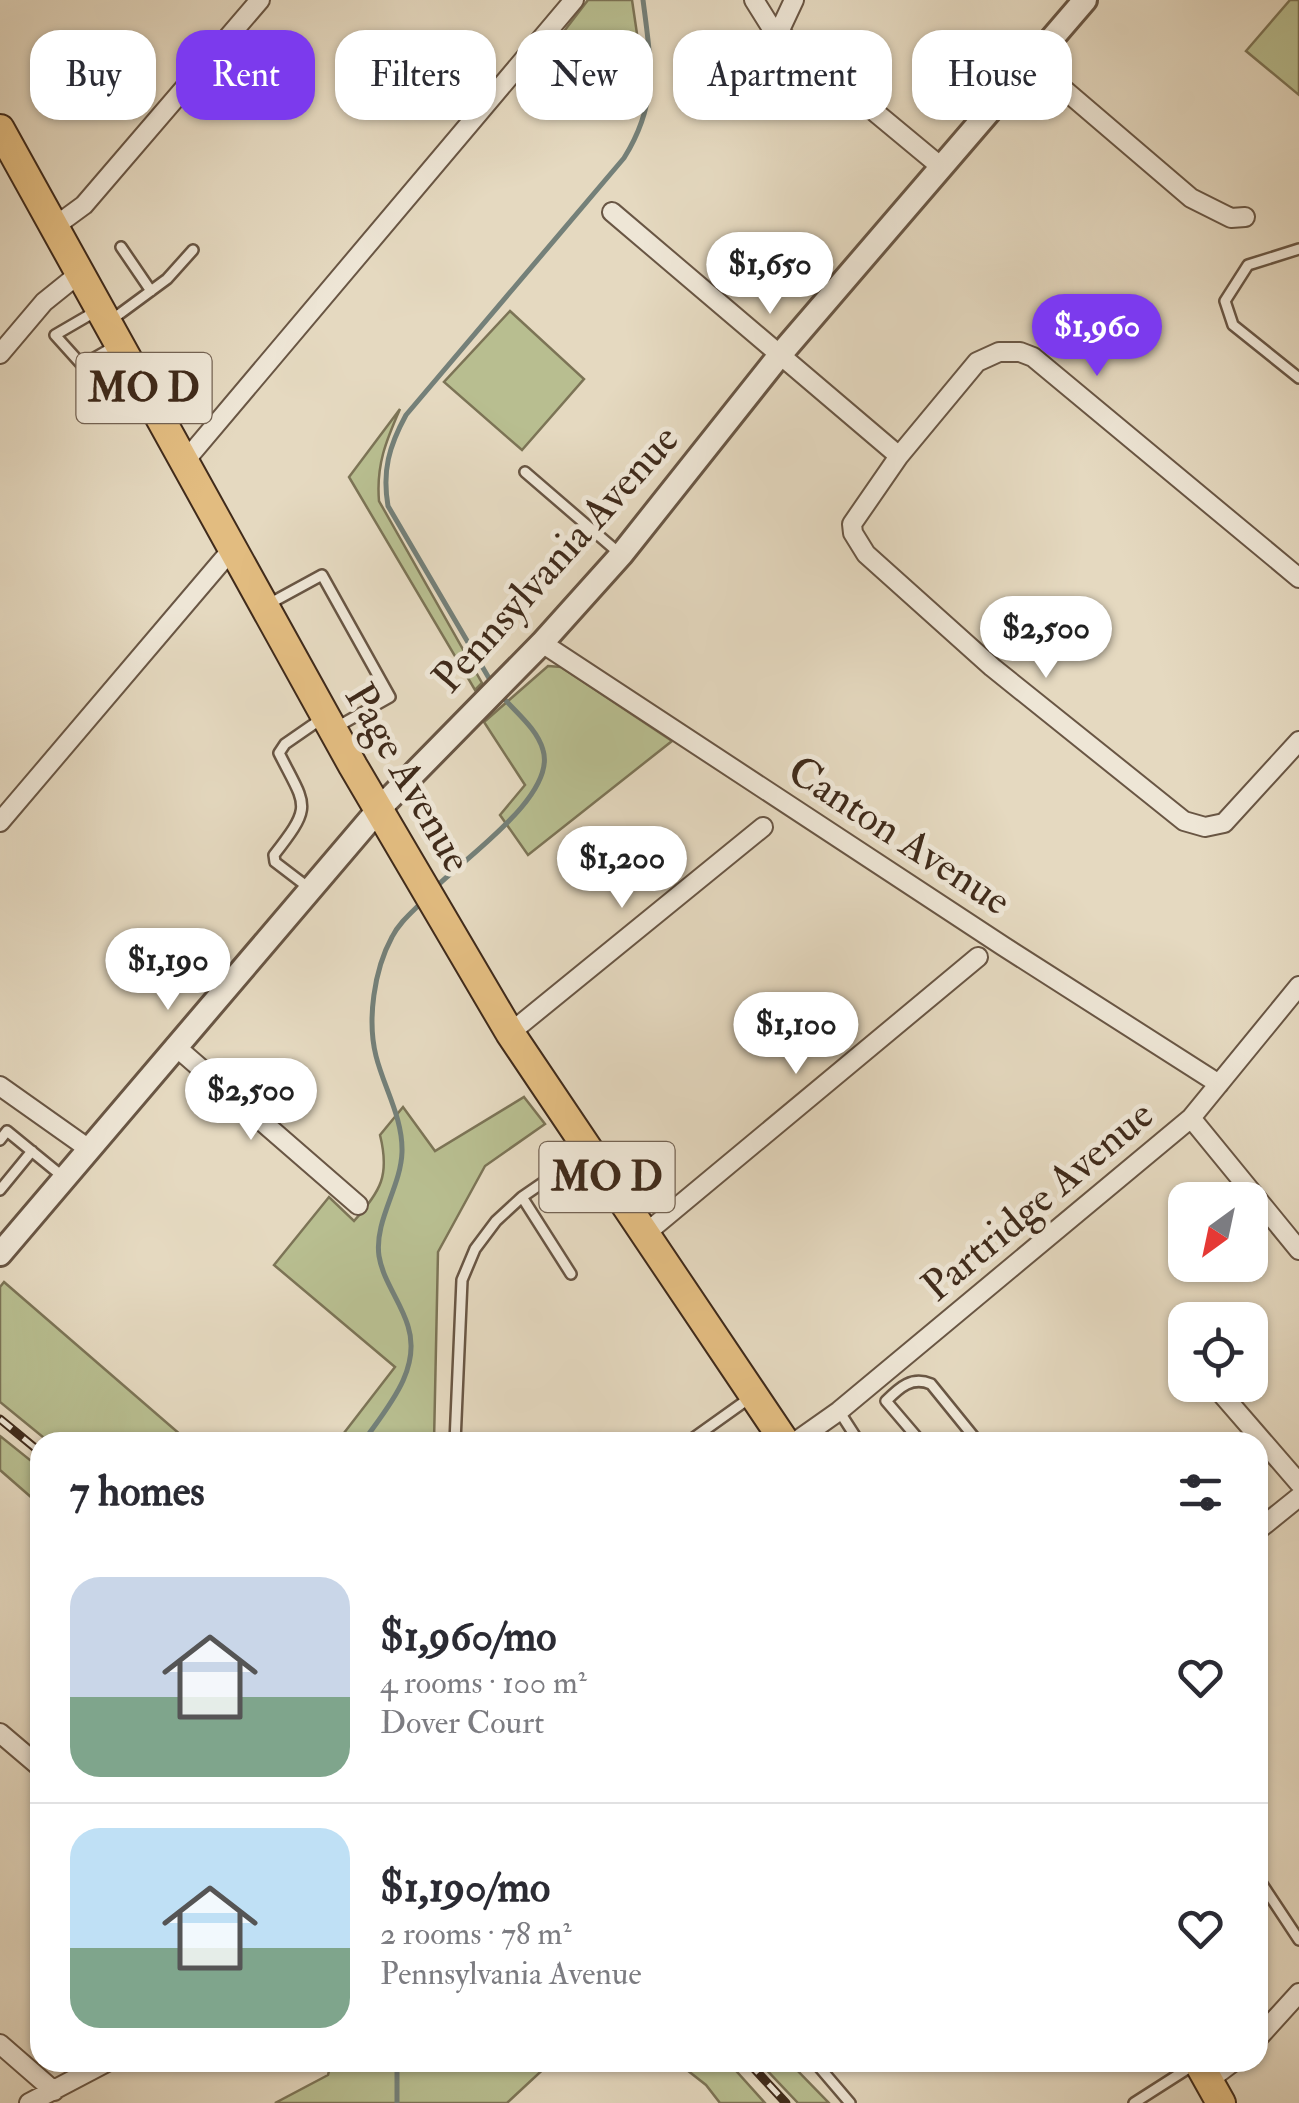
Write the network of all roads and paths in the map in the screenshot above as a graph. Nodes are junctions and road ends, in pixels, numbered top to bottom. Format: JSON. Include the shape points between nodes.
{"nodes":[{"id":1,"x":260,"y":0,"type":"edge"},
{"id":2,"x":574,"y":0,"type":"edge"},
{"id":3,"x":754,"y":0,"type":"edge"},
{"id":4,"x":794,"y":0,"type":"edge"},
{"id":5,"x":1084,"y":0,"type":"edge"},
{"id":6,"x":776,"y":30,"type":"edge"},
{"id":7,"x":779,"y":30,"type":"edge"},
{"id":8,"x":1059,"y":30,"type":"edge"},
{"id":9,"x":1072,"y":96,"type":"edge"},
{"id":10,"x":884,"y":120,"type":"edge"},
{"id":11,"x":981,"y":120,"type":"edge"},
{"id":12,"x":0,"y":129,"type":"edge"},
{"id":13,"x":940,"y":166,"type":"junction"},
{"id":14,"x":612,"y":212,"type":"dead end"},
{"id":15,"x":1244,"y":217,"type":"dead end"},
{"id":16,"x":54,"y":227,"type":"junction"},
{"id":17,"x":121,"y":247,"type":"dead end"},
{"id":18,"x":1299,"y":249,"type":"edge"},
{"id":19,"x":193,"y":250,"type":"dead end"},
{"id":20,"x":80,"y":272,"type":"junction"},
{"id":21,"x":151,"y":290,"type":"junction"},
{"id":22,"x":109,"y":325,"type":"junction"},
{"id":23,"x":0,"y":354,"type":"edge"},
{"id":24,"x":779,"y":356,"type":"junction"},
{"id":25,"x":1299,"y":378,"type":"edge"},
{"id":26,"x":899,"y":456,"type":"junction"},
{"id":27,"x":185,"y":462,"type":"junction"},
{"id":28,"x":526,"y":472,"type":"dead end"},
{"id":29,"x":233,"y":548,"type":"junction"},
{"id":30,"x":621,"y":555,"type":"junction"},
{"id":31,"x":1299,"y":578,"type":"edge"},
{"id":32,"x":265,"y":606,"type":"junction"},
{"id":33,"x":542,"y":643,"type":"junction"},
{"id":34,"x":329,"y":723,"type":"junction"},
{"id":35,"x":1296,"y":749,"type":"edge"},
{"id":36,"x":379,"y":809,"type":"junction"},
{"id":37,"x":0,"y":822,"type":"edge"},
{"id":38,"x":763,"y":827,"type":"dead end"},
{"id":39,"x":311,"y":889,"type":"junction"},
{"id":40,"x":978,"y":956,"type":"dead end"},
{"id":41,"x":1299,"y":986,"type":"edge"},
{"id":42,"x":510,"y":1032,"type":"junction"},
{"id":43,"x":175,"y":1046,"type":"junction"},
{"id":44,"x":1219,"y":1084,"type":"junction"},
{"id":45,"x":0,"y":1086,"type":"edge"},
{"id":46,"x":1192,"y":1118,"type":"junction"},
{"id":47,"x":0,"y":1140,"type":"edge"},
{"id":48,"x":89,"y":1149,"type":"junction"},
{"id":49,"x":589,"y":1151,"type":"junction"},
{"id":50,"x":32,"y":1152,"type":"junction"},
{"id":51,"x":64,"y":1178,"type":"junction"},
{"id":52,"x":0,"y":1190,"type":"edge"},
{"id":53,"x":522,"y":1198,"type":"junction"},
{"id":54,"x":358,"y":1205,"type":"dead end"},
{"id":55,"x":645,"y":1234,"type":"junction"},
{"id":56,"x":1299,"y":1250,"type":"edge"},
{"id":57,"x":0,"y":1254,"type":"edge"},
{"id":58,"x":571,"y":1274,"type":"dead end"},
{"id":59,"x":872,"y":1384,"type":"junction"},
{"id":60,"x":754,"y":1396,"type":"junction"},
{"id":61,"x":886,"y":1401,"type":"junction"},
{"id":62,"x":1229,"y":1402,"type":"edge"},
{"id":63,"x":839,"y":1411,"type":"junction"},
{"id":64,"x":455,"y":1432,"type":"edge"},
{"id":65,"x":702,"y":1432,"type":"edge"},
{"id":66,"x":778,"y":1432,"type":"edge"},
{"id":67,"x":809,"y":1432,"type":"edge"},
{"id":68,"x":853,"y":1432,"type":"edge"},
{"id":69,"x":912,"y":1432,"type":"edge"},
{"id":70,"x":970,"y":1432,"type":"edge"},
{"id":71,"x":1255,"y":1432,"type":"edge"},
{"id":72,"x":1268,"y":1447,"type":"edge"},
{"id":73,"x":1299,"y":1483,"type":"edge"},
{"id":74,"x":1299,"y":1497,"type":"edge"},
{"id":75,"x":1268,"y":1522,"type":"edge"},
{"id":76,"x":0,"y":1733,"type":"edge"},
{"id":77,"x":30,"y":1758,"type":"edge"},
{"id":78,"x":1268,"y":1893,"type":"edge"},
{"id":79,"x":1299,"y":1940,"type":"edge"},
{"id":80,"x":1299,"y":1993,"type":"edge"},
{"id":81,"x":1268,"y":2027,"type":"edge"},
{"id":82,"x":0,"y":2044,"type":"edge"},
{"id":83,"x":30,"y":2070,"type":"edge"},
{"id":84,"x":32,"y":2072,"type":"edge"},
{"id":85,"x":89,"y":2072,"type":"edge"},
{"id":86,"x":824,"y":2072,"type":"edge"},
{"id":87,"x":1206,"y":2077,"type":"edge"},
{"id":88,"x":54,"y":2091,"type":"junction"},
{"id":89,"x":29,"y":2103,"type":"edge"},
{"id":90,"x":850,"y":2103,"type":"edge"},
{"id":91,"x":1134,"y":2103,"type":"edge"}],
"edges":[{"from":1,"to":16,"type":"street","via":[[84,205]]},
{"from":2,"to":27,"type":"street"},
{"from":3,"to":6,"type":"street"},
{"from":4,"to":7,"type":"street"},
{"from":5,"to":8,"type":"street","name":"Pennsylvania Avenue"},
{"from":9,"to":15,"type":"street","via":[[1192,198],[1230,218]]},
{"from":10,"to":13,"type":"street"},
{"from":11,"to":13,"type":"street","name":"Pennsylvania Avenue"},
{"from":12,"to":16,"type":"main road","name":"Page Avenue","number":"MO D"},
{"from":13,"to":24,"type":"street","name":"Pennsylvania Avenue"},
{"from":14,"to":24,"type":"street"},
{"from":16,"to":20,"type":"main road","name":"Page Avenue","number":"MO D"},
{"from":17,"to":21,"type":"lane"},
{"from":18,"to":25,"type":"lane","via":[[1248,265],[1225,301],[1232,325]]},
{"from":19,"to":21,"type":"lane"},
{"from":20,"to":22,"type":"main road","name":"Page Avenue","number":"MO D"},
{"from":20,"to":23,"type":"street"},
{"from":21,"to":22,"type":"lane"},
{"from":22,"to":22,"type":"lane","via":[[82,365],[55,335]]},
{"from":22,"to":27,"type":"main road","name":"Page Avenue","number":"MO D"},
{"from":24,"to":26,"type":"street"},
{"from":24,"to":30,"type":"street","name":"Pennsylvania Avenue"},
{"from":26,"to":31,"type":"street","via":[[977,362],[1020,352]]},
{"from":26,"to":35,"type":"street","via":[[852,524],[866,554],[1169,810],[1205,827],[1224,822]]},
{"from":27,"to":29,"type":"main road","name":"Page Avenue","number":"MO D"},
{"from":28,"to":30,"type":"lane"},
{"from":29,"to":32,"type":"main road","name":"Page Avenue","number":"MO D"},
{"from":29,"to":37,"type":"street"},
{"from":30,"to":33,"type":"street","name":"Pennsylvania Avenue"},
{"from":32,"to":34,"type":"main road","name":"Page Avenue","number":"MO D"},
{"from":32,"to":34,"type":"lane","via":[[322,576],[390,697]]},
{"from":33,"to":36,"type":"street","name":"Pennsylvania Avenue"},
{"from":33,"to":44,"type":"street","name":"Canton Avenue"},
{"from":34,"to":36,"type":"main road","name":"Page Avenue","number":"MO D"},
{"from":34,"to":39,"type":"lane","via":[[284,744],[280,753],[302,793],[303,816],[275,862]]},
{"from":36,"to":39,"type":"street","name":"Pennsylvania Avenue"},
{"from":36,"to":42,"type":"main road","name":"Page Avenue","number":"MO D"},
{"from":38,"to":42,"type":"street"},
{"from":39,"to":43,"type":"street","name":"Pennsylvania Avenue"},
{"from":40,"to":55,"type":"street"},
{"from":41,"to":44,"type":"street","name":"Partridge Avenue"},
{"from":42,"to":49,"type":"main road","name":"Page Avenue","number":"MO D"},
{"from":43,"to":48,"type":"street","name":"Pennsylvania Avenue"},
{"from":43,"to":54,"type":"street"},
{"from":44,"to":46,"type":"street","name":"Partridge Avenue"},
{"from":45,"to":48,"type":"street"},
{"from":46,"to":56,"type":"street"},
{"from":46,"to":59,"type":"street","name":"Partridge Avenue"},
{"from":47,"to":50,"type":"lane","via":[[7,1131]]},
{"from":48,"to":51,"type":"street","name":"Pennsylvania Avenue"},
{"from":49,"to":53,"type":"lane"},
{"from":49,"to":55,"type":"main road","name":"Page Avenue","number":"MO D"},
{"from":50,"to":51,"type":"lane"},
{"from":50,"to":52,"type":"lane"},
{"from":51,"to":57,"type":"street","name":"Pennsylvania Avenue"},
{"from":53,"to":58,"type":"lane"},
{"from":53,"to":64,"type":"lane","via":[[496,1221],[462,1280]]},
{"from":55,"to":60,"type":"main road","name":"Page Avenue","number":"MO D"},
{"from":59,"to":61,"type":"lane"},
{"from":59,"to":63,"type":"street","name":"Partridge Avenue"},
{"from":60,"to":65,"type":"lane"},
{"from":60,"to":66,"type":"main road","name":"Page Avenue","number":"MO D"},
{"from":61,"to":69,"type":"lane"},
{"from":61,"to":70,"type":"lane","via":[[908,1383],[931,1384]]},
{"from":62,"to":71,"type":"street"},
{"from":63,"to":67,"type":"street","name":"Partridge Avenue"},
{"from":63,"to":68,"type":"lane"},
{"from":72,"to":73,"type":"street"},
{"from":74,"to":75,"type":"street"},
{"from":76,"to":77,"type":"street"},
{"from":78,"to":79,"type":"lane"},
{"from":80,"to":81,"type":"street"},
{"from":82,"to":83,"type":"street"},
{"from":84,"to":88,"type":"street"},
{"from":85,"to":88,"type":"street"},
{"from":86,"to":90,"type":"lane"},
{"from":87,"to":91,"type":"lane"},
{"from":88,"to":89,"type":"street"}]}
